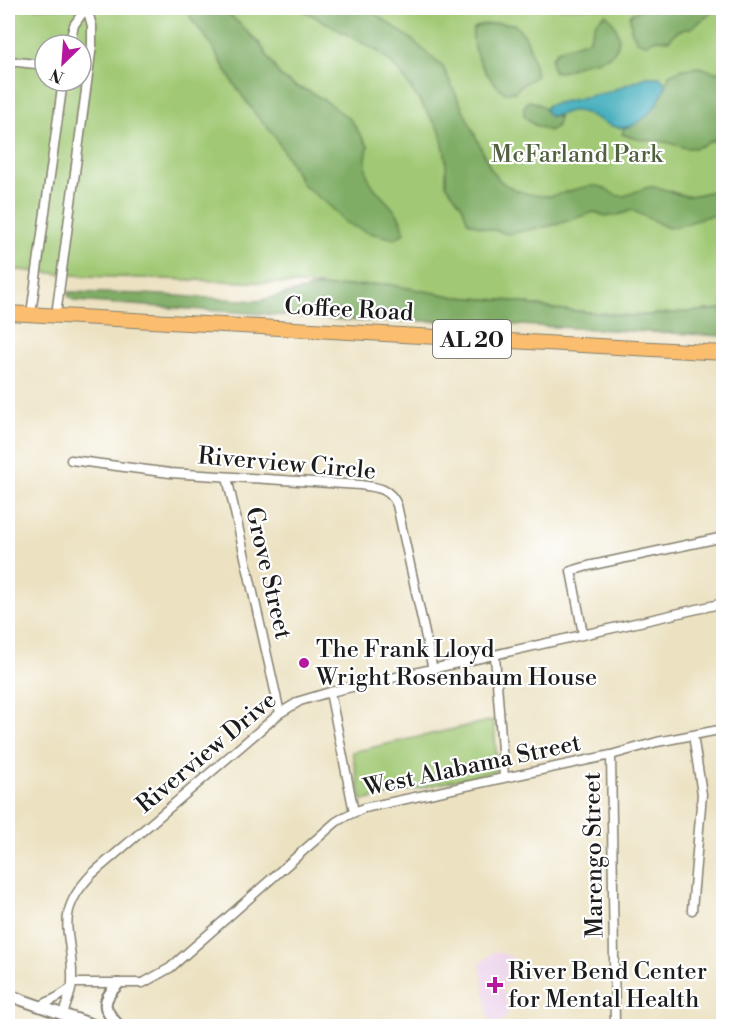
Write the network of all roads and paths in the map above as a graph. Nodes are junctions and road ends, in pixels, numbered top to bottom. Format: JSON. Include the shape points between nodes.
{"nodes":[{"id":1,"x":87,"y":8,"type":"edge"},
{"id":2,"x":72,"y":33,"type":"edge"},
{"id":3,"x":92,"y":33,"type":"edge"},
{"id":4,"x":8,"y":61,"type":"edge"},
{"id":5,"x":33,"y":64,"type":"edge"},
{"id":6,"x":61,"y":93,"type":"edge"},
{"id":7,"x":81,"y":93,"type":"edge"},
{"id":8,"x":8,"y":313,"type":"edge"},
{"id":9,"x":31,"y":314,"type":"junction"},
{"id":10,"x":56,"y":315,"type":"junction"},
{"id":11,"x":723,"y":353,"type":"edge"},
{"id":12,"x":71,"y":460,"type":"dead end"},
{"id":13,"x":227,"y":477,"type":"junction"},
{"id":14,"x":723,"y":537,"type":"edge"},
{"id":15,"x":723,"y":603,"type":"edge"},
{"id":16,"x":583,"y":634,"type":"junction"},
{"id":17,"x":495,"y":656,"type":"junction"},
{"id":18,"x":433,"y":670,"type":"junction"},
{"id":19,"x":330,"y":692,"type":"junction"},
{"id":20,"x":280,"y":713,"type":"junction"},
{"id":21,"x":723,"y":729,"type":"edge"},
{"id":22,"x":693,"y":735,"type":"junction"},
{"id":23,"x":610,"y":755,"type":"junction"},
{"id":24,"x":504,"y":777,"type":"junction"},
{"id":25,"x":354,"y":812,"type":"junction"},
{"id":26,"x":692,"y":910,"type":"dead end"},
{"id":27,"x":118,"y":984,"type":"junction"},
{"id":28,"x":71,"y":986,"type":"junction"},
{"id":29,"x":8,"y":994,"type":"edge"},
{"id":30,"x":40,"y":1006,"type":"junction"},
{"id":31,"x":63,"y":1014,"type":"junction"},
{"id":32,"x":96,"y":1026,"type":"edge"},
{"id":33,"x":119,"y":1026,"type":"edge"},
{"id":34,"x":615,"y":1026,"type":"edge"}],
"edges":[{"from":1,"to":2,"type":"street"},
{"from":1,"to":3,"type":"street"},
{"from":4,"to":5,"type":"street"},
{"from":6,"to":9,"type":"street"},
{"from":7,"to":10,"type":"street"},
{"from":8,"to":9,"type":"main road","name":"Coffee Road","number":"AL 20"},
{"from":9,"to":10,"type":"main road","name":"Coffee Road","number":"AL 20"},
{"from":10,"to":11,"type":"main road","name":"Coffee Road","number":"AL 20"},
{"from":12,"to":13,"type":"street","name":"Riverview Circle"},
{"from":13,"to":18,"type":"street","name":"Riverview Circle","via":[[377,487],[394,496]]},
{"from":13,"to":20,"type":"street","name":"Grove Street"},
{"from":14,"to":16,"type":"street","via":[[572,571]]},
{"from":15,"to":16,"type":"street","name":"Riverview Drive"},
{"from":16,"to":17,"type":"street","name":"Riverview Drive"},
{"from":17,"to":18,"type":"street","name":"Riverview Drive"},
{"from":17,"to":24,"type":"street"},
{"from":18,"to":19,"type":"street","name":"Riverview Drive"},
{"from":19,"to":20,"type":"street","name":"Riverview Drive","via":[[300,701]]},
{"from":19,"to":25,"type":"street"},
{"from":20,"to":28,"type":"street","name":"Riverview Drive","via":[[80,887],[67,920]]},
{"from":21,"to":22,"type":"street","name":"West Alabama Street"},
{"from":22,"to":23,"type":"street","name":"West Alabama Street"},
{"from":22,"to":26,"type":"street","via":[[702,794]]},
{"from":23,"to":24,"type":"street","name":"West Alabama Street"},
{"from":23,"to":34,"type":"street","name":"Marengo Street"},
{"from":24,"to":25,"type":"street","name":"West Alabama Street"},
{"from":25,"to":27,"type":"street","name":"West Alabama Street","via":[[336,822],[170,968],[143,983]]},
{"from":27,"to":28,"type":"street","name":"West Alabama Street"},
{"from":27,"to":33,"type":"street","via":[[106,998],[105,1006]]},
{"from":28,"to":30,"type":"street"},
{"from":28,"to":31,"type":"street","name":"Riverview Drive"},
{"from":29,"to":30,"type":"street"},
{"from":30,"to":31,"type":"street"},
{"from":31,"to":32,"type":"street"}]}
